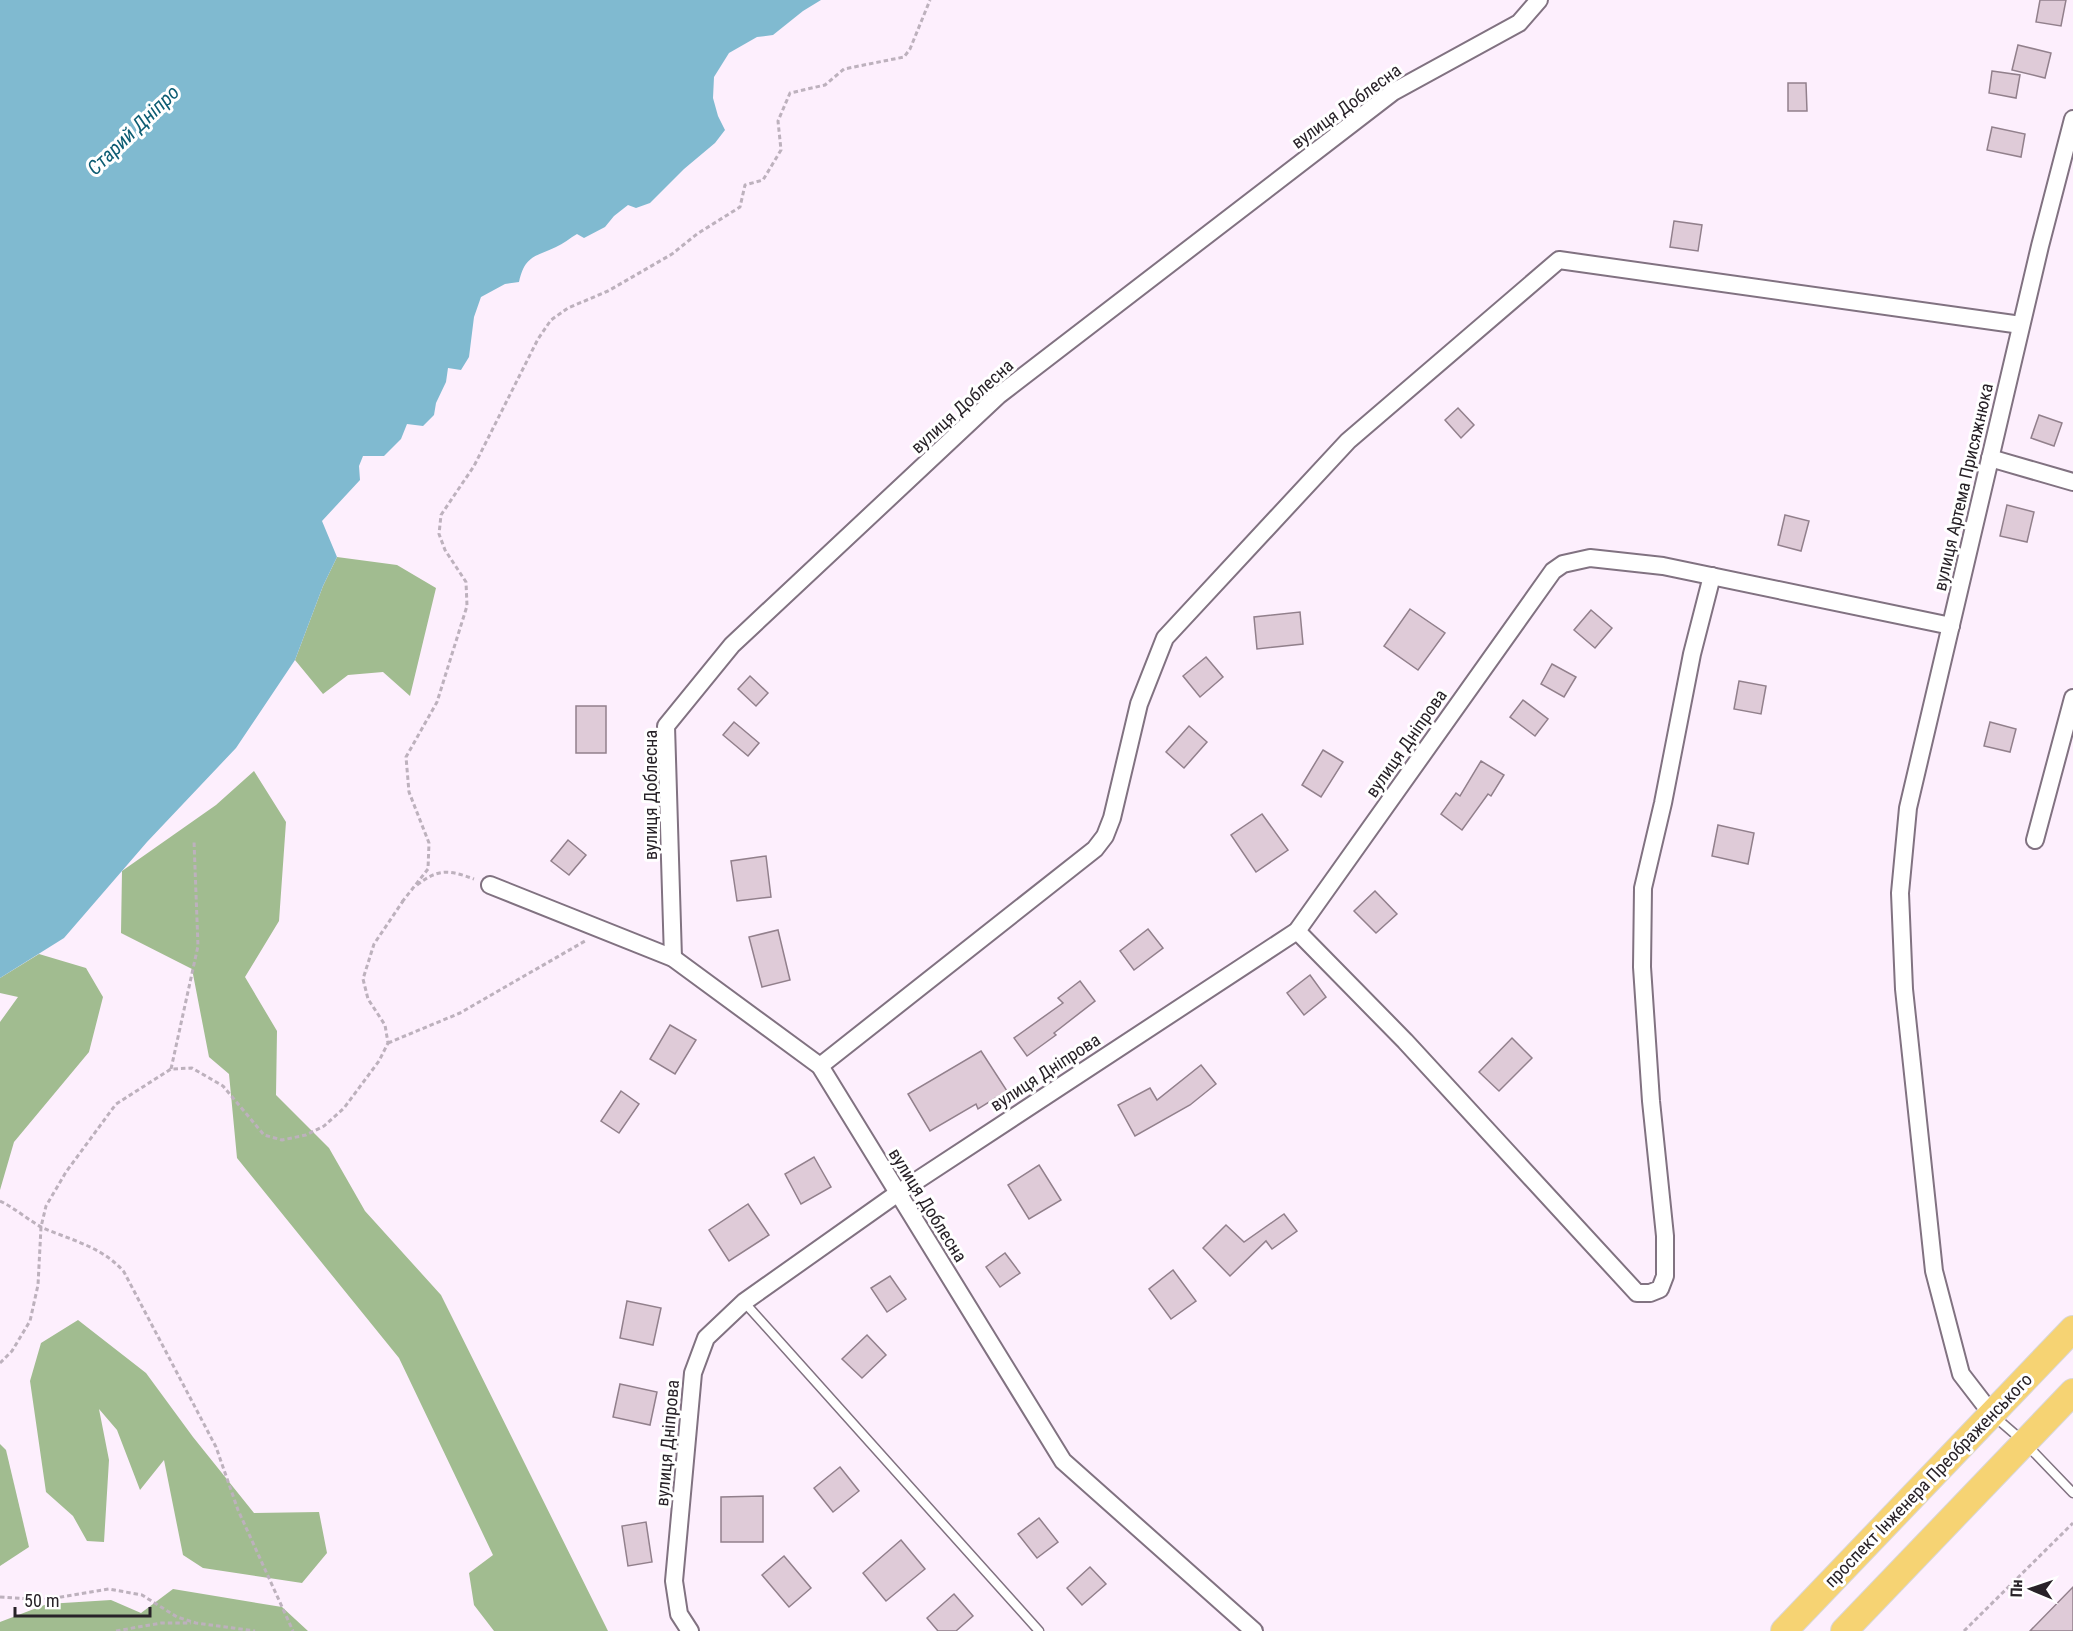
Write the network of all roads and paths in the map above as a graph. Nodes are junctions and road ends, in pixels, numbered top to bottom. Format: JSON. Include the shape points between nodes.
{"nodes":[{"id":1,"x":930,"y":0,"type":"edge"},
{"id":2,"x":1539,"y":0,"type":"edge"},
{"id":3,"x":2073,"y":119,"type":"edge"},
{"id":4,"x":2021,"y":325,"type":"junction"},
{"id":5,"x":1990,"y":458,"type":"junction"},
{"id":6,"x":2073,"y":482,"type":"edge"},
{"id":7,"x":1712,"y":576,"type":"junction"},
{"id":8,"x":1951,"y":626,"type":"junction"},
{"id":9,"x":2073,"y":698,"type":"edge"},
{"id":10,"x":2035,"y":840,"type":"dead end"},
{"id":11,"x":194,"y":841,"type":"dead end"},
{"id":12,"x":490,"y":885,"type":"joint"},
{"id":13,"x":402,"y":902,"type":"junction"},
{"id":14,"x":603,"y":930,"type":"junction"},
{"id":15,"x":1297,"y":931,"type":"junction"},
{"id":16,"x":673,"y":958,"type":"junction"},
{"id":17,"x":388,"y":1043,"type":"junction"},
{"id":18,"x":820,"y":1066,"type":"junction"},
{"id":19,"x":171,"y":1069,"type":"junction"},
{"id":20,"x":898,"y":1193,"type":"junction"},
{"id":21,"x":0,"y":1201,"type":"edge"},
{"id":22,"x":41,"y":1227,"type":"junction"},
{"id":23,"x":744,"y":1302,"type":"junction"},
{"id":24,"x":2073,"y":1329,"type":"edge"},
{"id":25,"x":0,"y":1363,"type":"edge"},
{"id":26,"x":2073,"y":1392,"type":"edge"},
{"id":27,"x":1991,"y":1413,"type":"junction"},
{"id":28,"x":2024,"y":1442,"type":"junction"},
{"id":29,"x":2073,"y":1493,"type":"edge"},
{"id":30,"x":2073,"y":1523,"type":"edge"},
{"id":31,"x":0,"y":1597,"type":"edge"},
{"id":32,"x":196,"y":1623,"type":"junction"},
{"id":33,"x":1247,"y":1629,"type":"edge"},
{"id":34,"x":116,"y":1631,"type":"edge"},
{"id":35,"x":255,"y":1631,"type":"edge"},
{"id":36,"x":293,"y":1631,"type":"edge"},
{"id":37,"x":690,"y":1631,"type":"edge"},
{"id":38,"x":1039,"y":1631,"type":"edge"},
{"id":39,"x":1784,"y":1631,"type":"edge"},
{"id":40,"x":1844,"y":1631,"type":"edge"},
{"id":41,"x":1964,"y":1631,"type":"edge"}],
"edges":[{"from":1,"to":13,"type":"path","via":[[904,57],[844,69],[825,85],[790,93],[778,121],[781,150],[763,180],[744,185],[740,207],[672,254],[608,291],[568,308],[551,320],[538,339],[474,466],[441,515],[439,534],[466,582],[467,606],[437,702],[406,757],[409,792],[429,843],[428,868]]},
{"from":2,"to":16,"type":"street","name":"вулиця Доблесна","via":[[1519,23],[1393,92],[999,395],[732,645],[666,726]]},
{"from":3,"to":4,"type":"street","name":"вулиця Артема Присяжнюка"},
{"from":4,"to":5,"type":"street","name":"вулиця Артема Присяжнюка"},
{"from":4,"to":18,"type":"street","via":[[1559,260],[1348,441],[1165,638],[1139,704],[1112,818],[1095,849]]},
{"from":5,"to":6,"type":"street"},
{"from":5,"to":8,"type":"street","name":"вулиця Артема Присяжнюка"},
{"from":7,"to":8,"type":"street"},
{"from":7,"to":15,"type":"street","name":"вулиця Дніпрова","via":[[1590,558],[1563,564],[1553,571]]},
{"from":7,"to":15,"type":"street","via":[[1643,888],[1651,1101],[1665,1236],[1665,1276],[1660,1289],[1637,1293],[1406,1041]]},
{"from":8,"to":27,"type":"street","name":"вулиця Артема Присяжнюка","via":[[1908,808],[1900,893],[1904,989],[1934,1271],[1961,1374]]},
{"from":9,"to":10,"type":"street"},
{"from":11,"to":19,"type":"path","via":[[198,946]]},
{"from":12,"to":13,"type":"path","via":[[452,871],[433,874]]},
{"from":12,"to":14,"type":"street"},
{"from":13,"to":17,"type":"path","via":[[374,944],[363,979],[368,999],[385,1025]]},
{"from":14,"to":16,"type":"street"},
{"from":14,"to":17,"type":"path","via":[[460,1013]]},
{"from":15,"to":20,"type":"street","name":"вулиця Дніпрова"},
{"from":16,"to":18,"type":"street","name":"вулиця Доблесна"},
{"from":17,"to":19,"type":"path","via":[[380,1061],[344,1108],[306,1136],[282,1140],[264,1135],[224,1086],[192,1068]]},
{"from":18,"to":20,"type":"street","name":"вулиця Доблесна"},
{"from":19,"to":22,"type":"path","via":[[116,1104],[66,1172],[46,1206]]},
{"from":20,"to":23,"type":"street","name":"вулиця Дніпрова"},
{"from":20,"to":33,"type":"street","name":"вулиця Доблесна","via":[[1063,1461]]},
{"from":21,"to":22,"type":"path"},
{"from":22,"to":25,"type":"path","via":[[38,1285],[30,1321]]},
{"from":22,"to":36,"type":"path","via":[[91,1247],[116,1262],[124,1272],[216,1447],[238,1510]]},
{"from":23,"to":37,"type":"street","name":"вулиця Дніпрова","via":[[706,1338],[693,1373],[675,1581],[679,1614]]},
{"from":23,"to":38,"type":"lane"},
{"from":24,"to":27,"type":"main road","name":"проспект Інженера Преображенського"},
{"from":26,"to":28,"type":"main road"},
{"from":27,"to":28,"type":"lane"},
{"from":27,"to":39,"type":"main road","name":"проспект Інженера Преображенського"},
{"from":28,"to":29,"type":"lane"},
{"from":28,"to":40,"type":"main road"},
{"from":30,"to":41,"type":"path"},
{"from":31,"to":32,"type":"path","via":[[44,1600],[109,1589],[142,1595],[177,1617]]},
{"from":32,"to":34,"type":"path","via":[[161,1623]]},
{"from":32,"to":35,"type":"path"}]}
